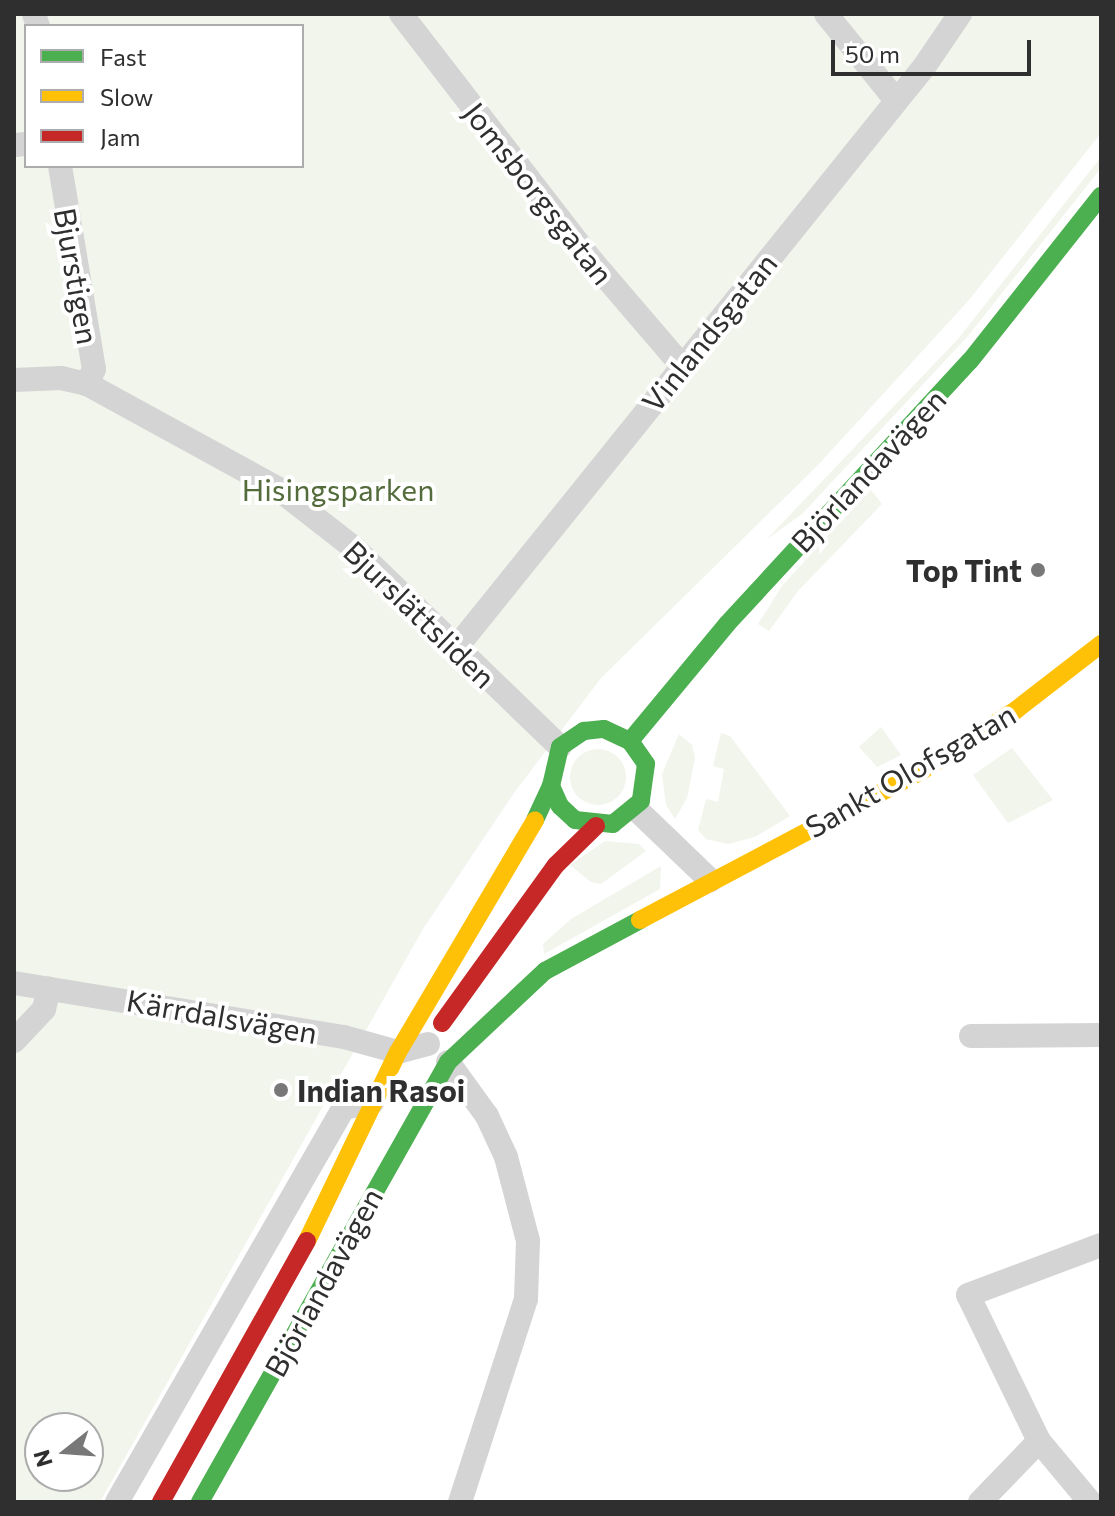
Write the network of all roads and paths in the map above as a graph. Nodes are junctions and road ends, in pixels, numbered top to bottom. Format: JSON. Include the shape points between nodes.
{"nodes":[{"id":1,"x":401,"y":14,"type":"edge"},
{"id":2,"x":826,"y":14,"type":"edge"},
{"id":3,"x":960,"y":14,"type":"edge"},
{"id":4,"x":896,"y":100,"type":"junction"},
{"id":5,"x":60,"y":168,"type":"edge"},
{"id":6,"x":1101,"y":196,"type":"edge"},
{"id":7,"x":682,"y":366,"type":"junction"},
{"id":8,"x":14,"y":380,"type":"edge"},
{"id":9,"x":87,"y":384,"type":"junction"},
{"id":10,"x":1101,"y":644,"type":"edge"},
{"id":11,"x":456,"y":648,"type":"junction"},
{"id":12,"x":630,"y":741,"type":"junction"},
{"id":13,"x":560,"y":747,"type":"junction"},
{"id":14,"x":551,"y":786,"type":"junction"},
{"id":15,"x":636,"y":809,"type":"junction"},
{"id":16,"x":596,"y":826,"type":"junction"},
{"id":17,"x":710,"y":880,"type":"junction"},
{"id":18,"x":14,"y":983,"type":"edge"},
{"id":19,"x":49,"y":989,"type":"junction"},
{"id":20,"x":1101,"y":1035,"type":"edge"},
{"id":21,"x":971,"y":1036,"type":"dead end"},
{"id":22,"x":14,"y":1041,"type":"edge"},
{"id":23,"x":428,"y":1044,"type":"joint"},
{"id":24,"x":448,"y":1062,"type":"junction"},
{"id":25,"x":406,"y":1068,"type":"junction"},
{"id":26,"x":372,"y":1102,"type":"junction"},
{"id":27,"x":329,"y":1202,"type":"junction"},
{"id":28,"x":1101,"y":1245,"type":"edge"},
{"id":29,"x":1039,"y":1441,"type":"junction"},
{"id":30,"x":117,"y":1502,"type":"edge"},
{"id":31,"x":161,"y":1502,"type":"edge"},
{"id":32,"x":200,"y":1502,"type":"edge"},
{"id":33,"x":460,"y":1502,"type":"edge"},
{"id":34,"x":980,"y":1502,"type":"edge"},
{"id":35,"x":1090,"y":1502,"type":"edge"}],
"edges":[{"from":1,"to":7,"type":"street","name":"Jomsborgsgatan","via":[[600,272]]},
{"from":2,"to":4,"type":"street"},
{"from":3,"to":4,"type":"street","name":"Vinlandsgatan"},
{"from":4,"to":7,"type":"street","name":"Vinlandsgatan"},
{"from":5,"to":9,"type":"street","name":"Bjurstigen","via":[[94,369]]},
{"from":6,"to":12,"type":"street","name":"Björlandavägen","via":[[970,361],[737,613]]},
{"from":7,"to":11,"type":"street","name":"Vinlandsgatan"},
{"from":8,"to":9,"type":"street","name":"Bjurslättsliden","via":[[61,378]]},
{"from":9,"to":11,"type":"street","name":"Bjurslättsliden","via":[[277,488],[354,548]]},
{"from":10,"to":17,"type":"street","name":"Sankt Olofsgatan","via":[[1016,710],[923,770]]},
{"from":11,"to":13,"type":"street","name":"Bjurslättsliden"},
{"from":12,"to":13,"type":"street","via":[[594,729]]},
{"from":12,"to":15,"type":"street","via":[[647,774]]},
{"from":13,"to":14,"type":"street","name":"Björlandavägen"},
{"from":14,"to":16,"type":"street","via":[[567,814]]},
{"from":14,"to":25,"type":"street","name":"Björlandavägen"},
{"from":15,"to":16,"type":"street","via":[[622,820]]},
{"from":15,"to":17,"type":"street"},
{"from":16,"to":23,"type":"street","via":[[518,915]]},
{"from":17,"to":24,"type":"street","name":"Sankt Olofsgatan","via":[[545,971]]},
{"from":18,"to":19,"type":"street","name":"Kärrdalsvägen"},
{"from":19,"to":22,"type":"street","via":[[44,1009]]},
{"from":19,"to":25,"type":"street","name":"Kärrdalsvägen","via":[[358,1040]]},
{"from":20,"to":21,"type":"street"},
{"from":23,"to":25,"type":"street"},
{"from":24,"to":32,"type":"street","name":"Björlandavägen"},
{"from":24,"to":33,"type":"street","via":[[487,1116],[506,1157],[528,1241],[526,1299]]},
{"from":25,"to":26,"type":"street","name":"Björlandavägen"},
{"from":25,"to":27,"type":"street","name":"Björlandavägen","via":[[351,1178]]},
{"from":26,"to":27,"type":"street","name":"Björlandavägen","via":[[339,1168]]},
{"from":26,"to":30,"type":"street","via":[[344,1108],[338,1117]]},
{"from":27,"to":31,"type":"street","name":"Björlandavägen"},
{"from":28,"to":29,"type":"street","via":[[968,1295]]},
{"from":29,"to":34,"type":"street"},
{"from":29,"to":35,"type":"street"}]}
